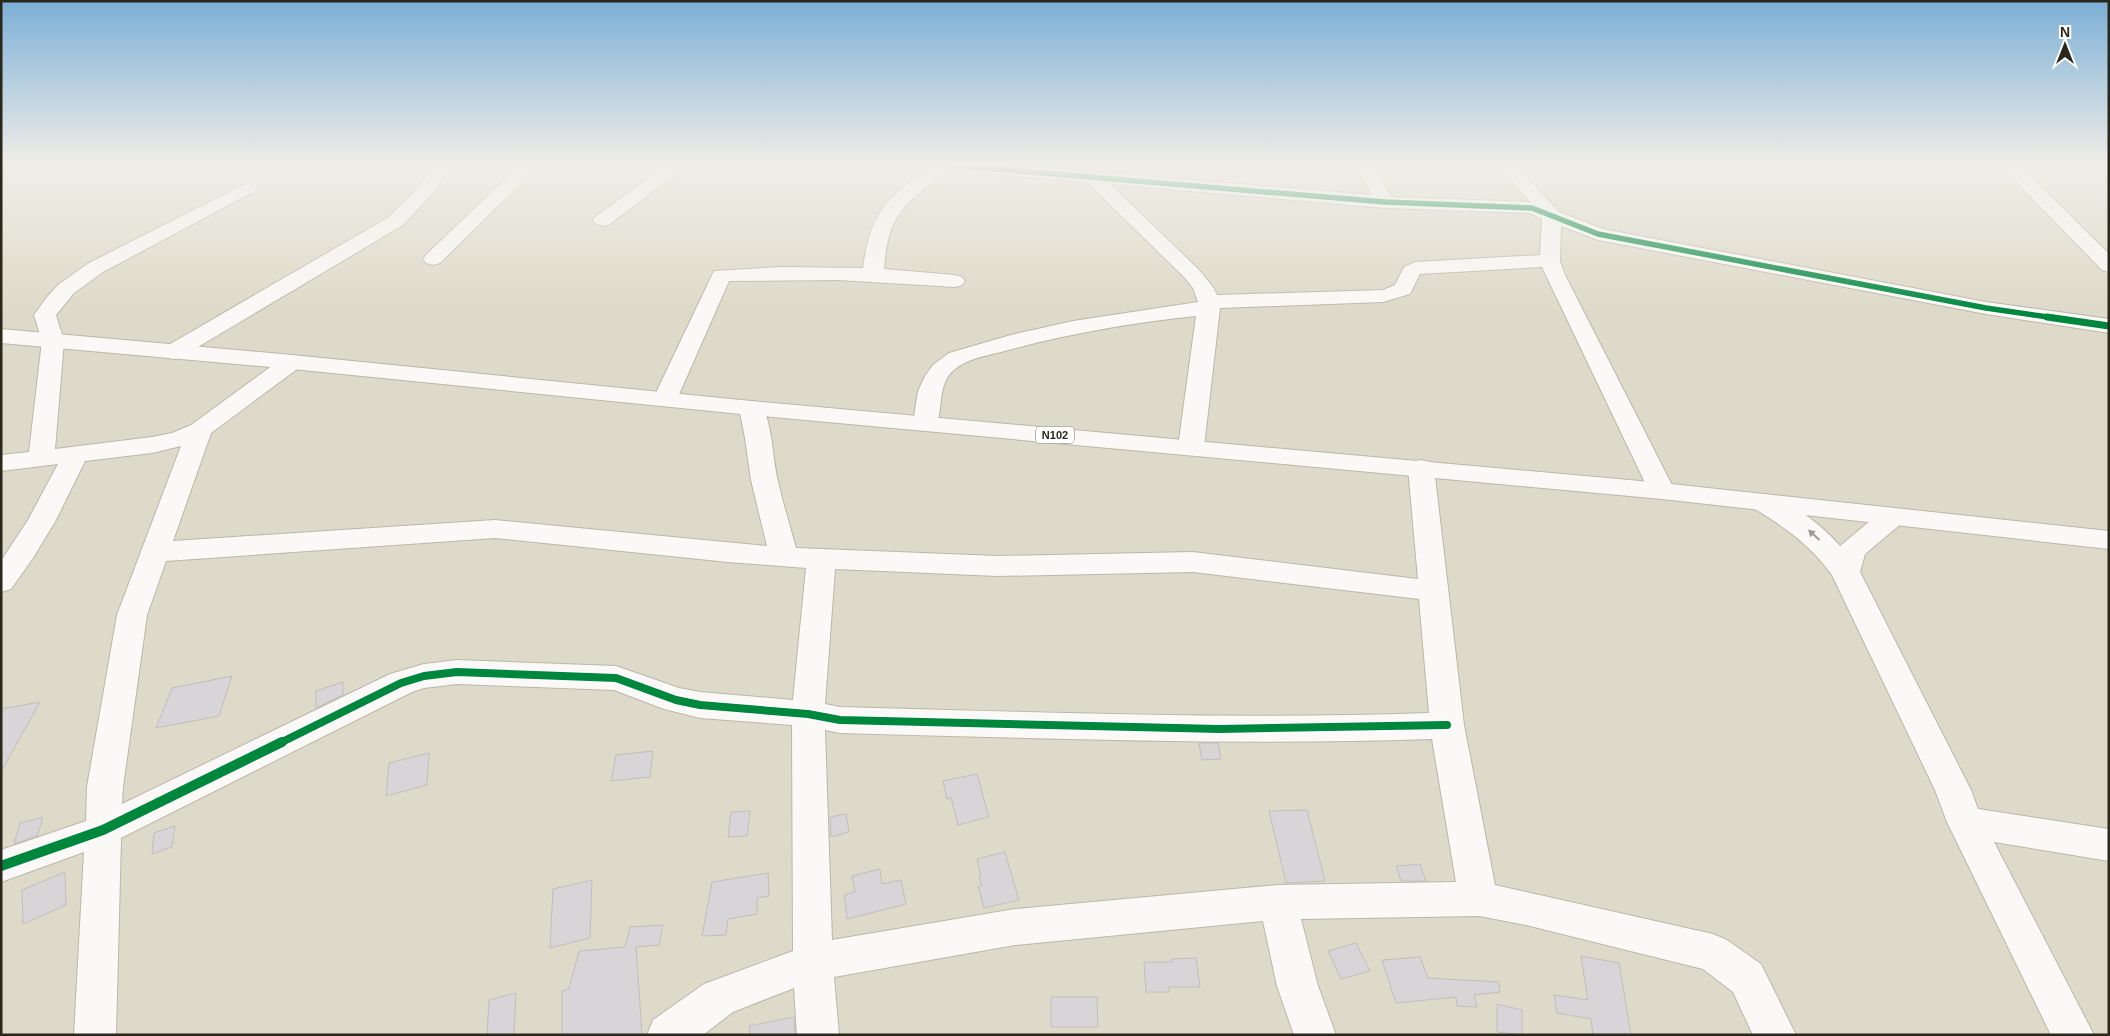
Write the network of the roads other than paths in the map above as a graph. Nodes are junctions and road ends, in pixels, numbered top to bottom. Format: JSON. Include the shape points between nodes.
{"nodes":[{"id":1,"x":197,"y":214,"type":"edge"},
{"id":2,"x":402,"y":214,"type":"edge"},
{"id":3,"x":479,"y":214,"type":"edge"},
{"id":4,"x":611,"y":214,"type":"edge"},
{"id":5,"x":888,"y":214,"type":"edge"},
{"id":6,"x":1130,"y":214,"type":"edge"},
{"id":7,"x":1548,"y":214,"type":"edge"},
{"id":8,"x":2058,"y":214,"type":"edge"},
{"id":9,"x":1552,"y":216,"type":"junction"},
{"id":10,"x":603,"y":220,"type":"dead end"},
{"id":11,"x":434,"y":259,"type":"dead end"},
{"id":12,"x":1550,"y":261,"type":"junction"},
{"id":13,"x":2109,"y":266,"type":"edge"},
{"id":14,"x":872,"y":273,"type":"junction"},
{"id":15,"x":955,"y":281,"type":"dead end"},
{"id":16,"x":1209,"y":305,"type":"junction"},
{"id":17,"x":2109,"y":326,"type":"edge"},
{"id":18,"x":1,"y":336,"type":"edge"},
{"id":19,"x":53,"y":341,"type":"junction"},
{"id":20,"x":173,"y":352,"type":"junction"},
{"id":21,"x":292,"y":362,"type":"junction"},
{"id":22,"x":665,"y":399,"type":"junction"},
{"id":23,"x":751,"y":408,"type":"junction"},
{"id":24,"x":925,"y":423,"type":"junction"},
{"id":25,"x":200,"y":430,"type":"junction"},
{"id":26,"x":1191,"y":447,"type":"junction"},
{"id":27,"x":76,"y":454,"type":"junction"},
{"id":28,"x":41,"y":458,"type":"junction"},
{"id":29,"x":1,"y":463,"type":"edge"},
{"id":30,"x":1421,"y":468,"type":"junction"},
{"id":31,"x":1662,"y":491,"type":"junction"},
{"id":32,"x":1765,"y":503,"type":"junction"},
{"id":33,"x":1892,"y":517,"type":"junction"},
{"id":34,"x":2109,"y":540,"type":"edge"},
{"id":35,"x":156,"y":552,"type":"junction"},
{"id":36,"x":784,"y":557,"type":"junction"},
{"id":37,"x":820,"y":559,"type":"junction"},
{"id":38,"x":1845,"y":572,"type":"junction"},
{"id":39,"x":1,"y":582,"type":"edge"},
{"id":40,"x":1434,"y":592,"type":"junction"},
{"id":41,"x":808,"y":714,"type":"junction"},
{"id":42,"x":1447,"y":725,"type":"junction"},
{"id":43,"x":1965,"y":822,"type":"junction"},
{"id":44,"x":103,"y":830,"type":"junction"},
{"id":45,"x":2109,"y":846,"type":"edge"},
{"id":46,"x":1,"y":866,"type":"edge"},
{"id":47,"x":1479,"y":899,"type":"junction"},
{"id":48,"x":1278,"y":902,"type":"junction"},
{"id":49,"x":812,"y":962,"type":"junction"},
{"id":50,"x":95,"y":1035,"type":"edge"},
{"id":51,"x":668,"y":1035,"type":"edge"},
{"id":52,"x":818,"y":1035,"type":"edge"},
{"id":53,"x":1315,"y":1035,"type":"edge"},
{"id":54,"x":1775,"y":1035,"type":"edge"},
{"id":55,"x":2073,"y":1035,"type":"edge"}],
"edges":[{"from":1,"to":19,"type":"street","via":[[76,281],[52,303],[45,315]]},
{"from":2,"to":20,"type":"street"},
{"from":3,"to":11,"type":"street"},
{"from":4,"to":10,"type":"street"},
{"from":5,"to":14,"type":"street","via":[[878,236]]},
{"from":6,"to":16,"type":"street","via":[[1192,274],[1203,287]]},
{"from":7,"to":9,"type":"street"},
{"from":8,"to":13,"type":"street"},
{"from":9,"to":12,"type":"street"},
{"from":9,"to":17,"type":"street","via":[[1598,234],[1967,305]]},
{"from":12,"to":16,"type":"street","via":[[1415,268],[1402,292],[1383,296]]},
{"from":12,"to":31,"type":"street"},
{"from":14,"to":15,"type":"street"},
{"from":14,"to":22,"type":"street","via":[[721,275]]},
{"from":16,"to":24,"type":"street","via":[[1027,336],[965,355],[946,365],[932,383]]},
{"from":16,"to":26,"type":"street"},
{"from":18,"to":19,"type":"street","number":"N102"},
{"from":19,"to":20,"type":"street","number":"N102"},
{"from":19,"to":28,"type":"street"},
{"from":20,"to":21,"type":"street","number":"N102"},
{"from":21,"to":22,"type":"street","number":"N102"},
{"from":21,"to":25,"type":"street"},
{"from":22,"to":23,"type":"street","number":"N102"},
{"from":23,"to":24,"type":"street","number":"N102"},
{"from":23,"to":36,"type":"street","via":[[764,480]]},
{"from":24,"to":26,"type":"street","number":"N102"},
{"from":25,"to":27,"type":"street","via":[[152,445]]},
{"from":25,"to":35,"type":"street"},
{"from":26,"to":30,"type":"street","number":"N102"},
{"from":27,"to":28,"type":"street"},
{"from":27,"to":39,"type":"street","via":[[22,556]]},
{"from":28,"to":29,"type":"street"},
{"from":30,"to":31,"type":"street","number":"N102"},
{"from":30,"to":40,"type":"street"},
{"from":31,"to":32,"type":"street","number":"N102"},
{"from":32,"to":33,"type":"street","number":"N102"},
{"from":38,"to":32,"type":"street","one_way":true,"via":[[1813,533]]},
{"from":33,"to":34,"type":"street","number":"N102"},
{"from":33,"to":38,"type":"street","via":[[1855,547]]},
{"from":35,"to":36,"type":"street","via":[[495,529]]},
{"from":35,"to":44,"type":"street","via":[[132,615],[105,787]]},
{"from":36,"to":37,"type":"street"},
{"from":37,"to":40,"type":"street","via":[[998,566],[1193,562]]},
{"from":37,"to":41,"type":"street"},
{"from":38,"to":43,"type":"street","via":[[1953,790]]},
{"from":40,"to":42,"type":"street"},
{"from":41,"to":42,"type":"street","via":[[840,720],[1100,727],[1349,730]]},
{"from":41,"to":44,"type":"street","via":[[700,705],[676,700],[616,678],[457,672],[424,676],[401,683]]},
{"from":41,"to":49,"type":"street"},
{"from":42,"to":47,"type":"street"},
{"from":43,"to":45,"type":"street"},
{"from":43,"to":55,"type":"street"},
{"from":44,"to":46,"type":"street"},
{"from":44,"to":50,"type":"street"},
{"from":47,"to":48,"type":"street"},
{"from":47,"to":54,"type":"street","via":[[1713,953],[1748,978]]},
{"from":48,"to":49,"type":"street","via":[[1015,927]]},
{"from":48,"to":53,"type":"street","via":[[1295,975]]},
{"from":49,"to":51,"type":"street","via":[[720,998]]},
{"from":49,"to":52,"type":"street"}]}
